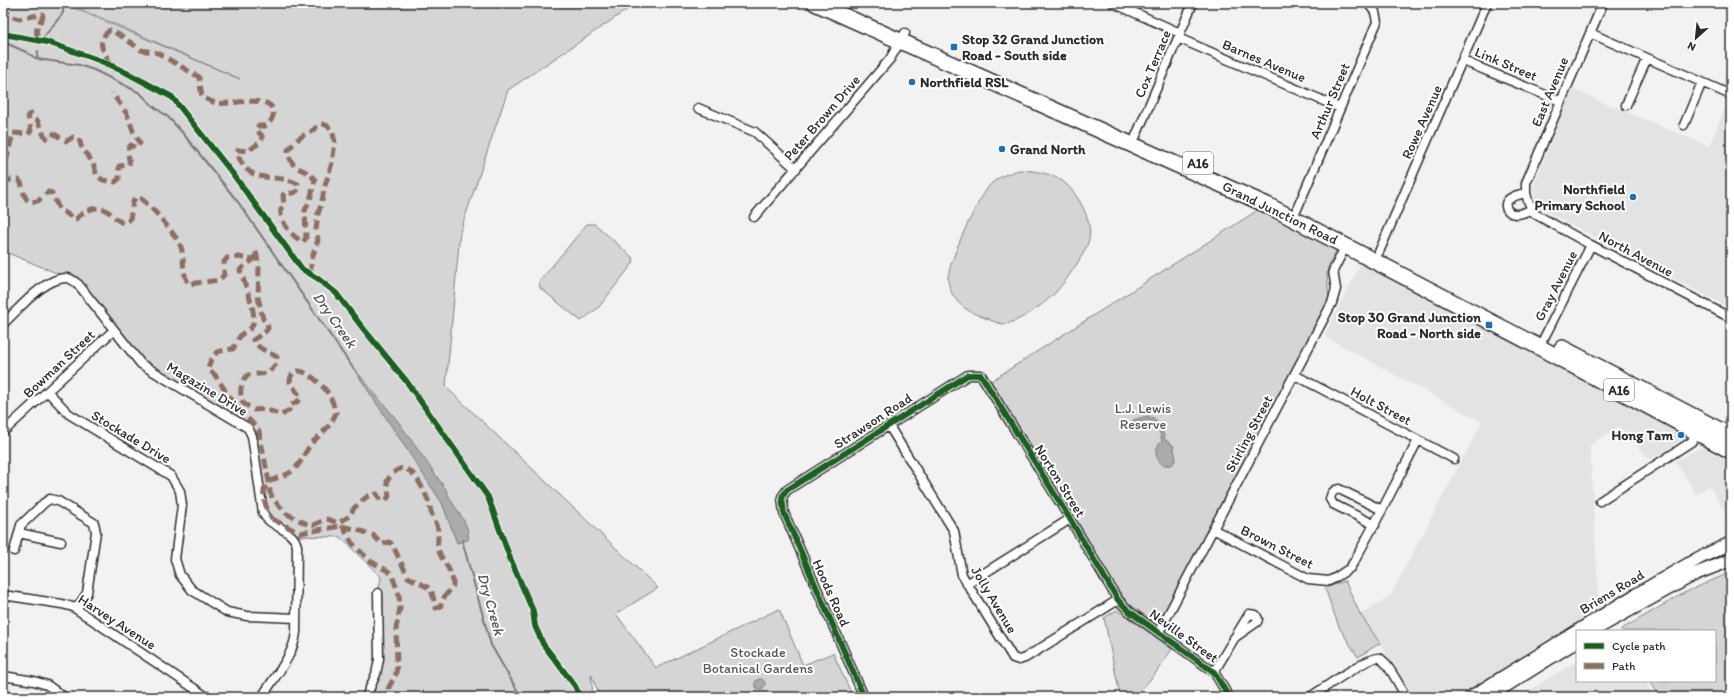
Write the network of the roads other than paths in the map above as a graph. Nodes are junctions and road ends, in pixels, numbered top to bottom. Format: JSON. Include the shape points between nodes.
{"nodes":[{"id":1,"x":815,"y":3,"type":"edge"},
{"id":2,"x":839,"y":3,"type":"edge"},
{"id":3,"x":1113,"y":3,"type":"edge"},
{"id":4,"x":1193,"y":3,"type":"edge"},
{"id":5,"x":1368,"y":3,"type":"edge"},
{"id":6,"x":1487,"y":3,"type":"edge"},
{"id":7,"x":1603,"y":3,"type":"edge"},
{"id":8,"x":1590,"y":33,"type":"junction"},
{"id":9,"x":1179,"y":36,"type":"junction"},
{"id":10,"x":903,"y":37,"type":"junction"},
{"id":11,"x":1647,"y":58,"type":"junction"},
{"id":12,"x":1464,"y":61,"type":"junction"},
{"id":13,"x":1702,"y":82,"type":"junction"},
{"id":14,"x":1731,"y":95,"type":"edge"},
{"id":15,"x":1560,"y":101,"type":"junction"},
{"id":16,"x":1626,"y":105,"type":"dead end"},
{"id":17,"x":698,"y":108,"type":"dead end"},
{"id":18,"x":1340,"y":108,"type":"junction"},
{"id":19,"x":1684,"y":125,"type":"dead end"},
{"id":20,"x":1134,"y":140,"type":"junction"},
{"id":21,"x":796,"y":169,"type":"junction"},
{"id":22,"x":1526,"y":192,"type":"junction"},
{"id":23,"x":1528,"y":201,"type":"joint"},
{"id":24,"x":1297,"y":209,"type":"junction"},
{"id":25,"x":1532,"y":209,"type":"junction"},
{"id":26,"x":754,"y":217,"type":"dead end"},
{"id":27,"x":1348,"y":241,"type":"junction"},
{"id":28,"x":1591,"y":245,"type":"junction"},
{"id":29,"x":1380,"y":252,"type":"junction"},
{"id":30,"x":1430,"y":284,"type":"junction"},
{"id":31,"x":1731,"y":318,"type":"edge"},
{"id":32,"x":3,"y":324,"type":"edge"},
{"id":33,"x":114,"y":330,"type":"junction"},
{"id":34,"x":1542,"y":343,"type":"junction"},
{"id":35,"x":981,"y":375,"type":"joint"},
{"id":36,"x":1295,"y":375,"type":"junction"},
{"id":37,"x":48,"y":392,"type":"junction"},
{"id":38,"x":888,"y":426,"type":"junction"},
{"id":39,"x":1701,"y":427,"type":"junction"},
{"id":40,"x":3,"y":432,"type":"edge"},
{"id":41,"x":1731,"y":436,"type":"edge"},
{"id":42,"x":1418,"y":440,"type":"junction"},
{"id":43,"x":1731,"y":451,"type":"edge"},
{"id":44,"x":1454,"y":459,"type":"dead end"},
{"id":45,"x":782,"y":497,"type":"joint"},
{"id":46,"x":1600,"y":501,"type":"dead end"},
{"id":47,"x":1382,"y":510,"type":"junction"},
{"id":48,"x":1070,"y":519,"type":"junction"},
{"id":49,"x":1375,"y":525,"type":"junction"},
{"id":50,"x":1213,"y":529,"type":"junction"},
{"id":51,"x":19,"y":533,"type":"junction"},
{"id":52,"x":61,"y":542,"type":"dead end"},
{"id":53,"x":1731,"y":543,"type":"edge"},
{"id":54,"x":14,"y":551,"type":"dead end"},
{"id":55,"x":1731,"y":560,"type":"edge"},
{"id":56,"x":967,"y":584,"type":"junction"},
{"id":57,"x":378,"y":593,"type":"dead end"},
{"id":58,"x":3,"y":595,"type":"edge"},
{"id":59,"x":1118,"y":600,"type":"junction"},
{"id":60,"x":76,"y":609,"type":"junction"},
{"id":61,"x":296,"y":618,"type":"junction"},
{"id":62,"x":1578,"y":630,"type":"edge"},
{"id":63,"x":1594,"y":630,"type":"edge"},
{"id":64,"x":1576,"y":631,"type":"edge"},
{"id":65,"x":1159,"y":632,"type":"junction"},
{"id":66,"x":1234,"y":638,"type":"dead end"},
{"id":67,"x":1576,"y":642,"type":"edge"},
{"id":68,"x":1214,"y":672,"type":"junction"},
{"id":69,"x":3,"y":676,"type":"edge"},
{"id":70,"x":64,"y":697,"type":"edge"},
{"id":71,"x":207,"y":697,"type":"edge"},
{"id":72,"x":262,"y":697,"type":"edge"},
{"id":73,"x":366,"y":697,"type":"edge"},
{"id":74,"x":864,"y":697,"type":"edge"},
{"id":75,"x":1229,"y":697,"type":"edge"},
{"id":76,"x":1310,"y":697,"type":"edge"},
{"id":77,"x":1406,"y":697,"type":"edge"},
{"id":78,"x":1471,"y":697,"type":"edge"},
{"id":79,"x":1488,"y":697,"type":"edge"}],
"edges":[{"from":1,"to":10,"type":"highway","name":"Grand Junction Road","number":"A16"},
{"from":2,"to":10,"type":"highway","name":"Grand Junction Road","number":"A16"},
{"from":3,"to":9,"type":"street","name":"Barnes Avenue"},
{"from":4,"to":9,"type":"street","name":"Cox Terrace"},
{"from":5,"to":18,"type":"street","name":"Arthur Street","via":[[1375,12],[1377,22]]},
{"from":6,"to":12,"type":"street","name":"Rowe Avenue"},
{"from":7,"to":8,"type":"street","name":"East Avenue"},
{"from":8,"to":11,"type":"street"},
{"from":8,"to":15,"type":"street","name":"East Avenue"},
{"from":9,"to":18,"type":"street","name":"Barnes Avenue"},
{"from":9,"to":20,"type":"street","name":"Cox Terrace"},
{"from":10,"to":20,"type":"highway","name":"Grand Junction Road","number":"A16"},
{"from":10,"to":21,"type":"street","name":"Peter Brown Drive","via":[[890,59]]},
{"from":11,"to":13,"type":"street"},
{"from":11,"to":16,"type":"street"},
{"from":12,"to":15,"type":"street","name":"Link Street"},
{"from":12,"to":29,"type":"street","name":"Rowe Avenue"},
{"from":13,"to":14,"type":"street"},
{"from":13,"to":19,"type":"street"},
{"from":15,"to":22,"type":"street","name":"East Avenue","via":[[1526,183]]},
{"from":17,"to":21,"type":"street","via":[[755,132]]},
{"from":18,"to":24,"type":"street","name":"Arthur Street"},
{"from":20,"to":24,"type":"highway","name":"Grand Junction Road","number":"A16"},
{"from":20,"to":27,"type":"highway","name":"Grand Junction Road","number":"A16","via":[[1267,205]]},
{"from":21,"to":26,"type":"street","name":"Peter Brown Drive"},
{"from":22,"to":23,"type":"street","name":"East Avenue"},
{"from":22,"to":25,"type":"street","via":[[1510,198],[1506,208],[1516,214]]},
{"from":23,"to":25,"type":"street","name":"North Avenue"},
{"from":24,"to":27,"type":"highway","name":"Grand Junction Road","number":"A16"},
{"from":25,"to":28,"type":"street","name":"North Avenue","via":[[1535,214]]},
{"from":27,"to":29,"type":"highway","name":"Grand Junction Road","number":"A16"},
{"from":27,"to":30,"type":"highway","name":"Grand Junction Road","number":"A16"},
{"from":27,"to":36,"type":"street","name":"Stirling Street","via":[[1333,271],[1336,289],[1332,303]]},
{"from":28,"to":31,"type":"street","name":"North Avenue"},
{"from":28,"to":34,"type":"street","name":"Gray Avenue"},
{"from":29,"to":30,"type":"highway","name":"Grand Junction Road","number":"A16"},
{"from":30,"to":34,"type":"highway","name":"Grand Junction Road","number":"A16"},
{"from":32,"to":33,"type":"street","name":"Magazine Drive","via":[[47,283],[67,278],[78,284]]},
{"from":33,"to":37,"type":"street","name":"Bowman Street"},
{"from":33,"to":61,"type":"street","name":"Magazine Drive","via":[[141,364],[250,431],[263,513],[296,542]]},
{"from":34,"to":39,"type":"highway","name":"Grand Junction Road","number":"A16"},
{"from":35,"to":38,"type":"street","name":"Strawson Road","via":[[968,375]]},
{"from":35,"to":48,"type":"street","name":"Norton Street"},
{"from":36,"to":42,"type":"street","name":"Holt Street"},
{"from":36,"to":50,"type":"street","name":"Stirling Street"},
{"from":37,"to":40,"type":"street","name":"Bowman Street"},
{"from":37,"to":61,"type":"street","name":"Stockade Drive","via":[[69,414],[171,476],[180,491],[182,505],[175,559],[180,575],[192,590],[228,612],[247,616]]},
{"from":38,"to":45,"type":"street","name":"Strawson Road","via":[[787,490]]},
{"from":38,"to":56,"type":"street","name":"Jolly Avenue","via":[[954,531],[959,566]]},
{"from":39,"to":41,"type":"highway","name":"Grand Junction Road","number":"A16"},
{"from":39,"to":43,"type":"highway","name":"Grand Junction Road","number":"A16"},
{"from":39,"to":46,"type":"street","via":[[1691,442]]},
{"from":42,"to":44,"type":"street","name":"Holt Street"},
{"from":42,"to":47,"type":"street","name":"Brown Street"},
{"from":45,"to":74,"type":"street","name":"Hoods Road","via":[[784,513]]},
{"from":47,"to":49,"type":"street","name":"Brown Street"},
{"from":47,"to":49,"type":"street","via":[[1339,488],[1331,494],[1333,504]]},
{"from":48,"to":56,"type":"street"},
{"from":48,"to":59,"type":"street","name":"Norton Street"},
{"from":49,"to":50,"type":"street","name":"Brown Street","via":[[1350,568],[1335,578],[1320,581],[1295,574]]},
{"from":50,"to":65,"type":"street","name":"Stirling Street"},
{"from":51,"to":52,"type":"street"},
{"from":51,"to":54,"type":"street"},
{"from":51,"to":60,"type":"street","via":[[21,525],[50,500],[58,501],[94,523],[96,532],[87,593]]},
{"from":53,"to":62,"type":"main road","name":"Briens Road","via":[[1699,558]]},
{"from":55,"to":63,"type":"main road","name":"Briens Road","via":[[1695,574]]},
{"from":56,"to":59,"type":"street","name":"Jolly Avenue","via":[[1013,658],[1019,660]]},
{"from":57,"to":73,"type":"street","via":[[379,659],[376,674]]},
{"from":58,"to":60,"type":"street","name":"Harvey Avenue","via":[[62,604]]},
{"from":59,"to":65,"type":"street","name":"Neville Street","via":[[1130,612]]},
{"from":60,"to":71,"type":"street","name":"Harvey Avenue"},
{"from":61,"to":72,"type":"street","name":"Magazine Drive","via":[[293,648]]},
{"from":64,"to":78,"type":"main road","name":"Briens Road"},
{"from":65,"to":68,"type":"street","name":"Neville Street"},
{"from":66,"to":68,"type":"street"},
{"from":67,"to":79,"type":"main road"},
{"from":68,"to":75,"type":"street","name":"Neville Street"},
{"from":69,"to":70,"type":"street","via":[[34,681]]},
{"from":76,"to":77,"type":"street","via":[[1375,657],[1385,663]]}]}
